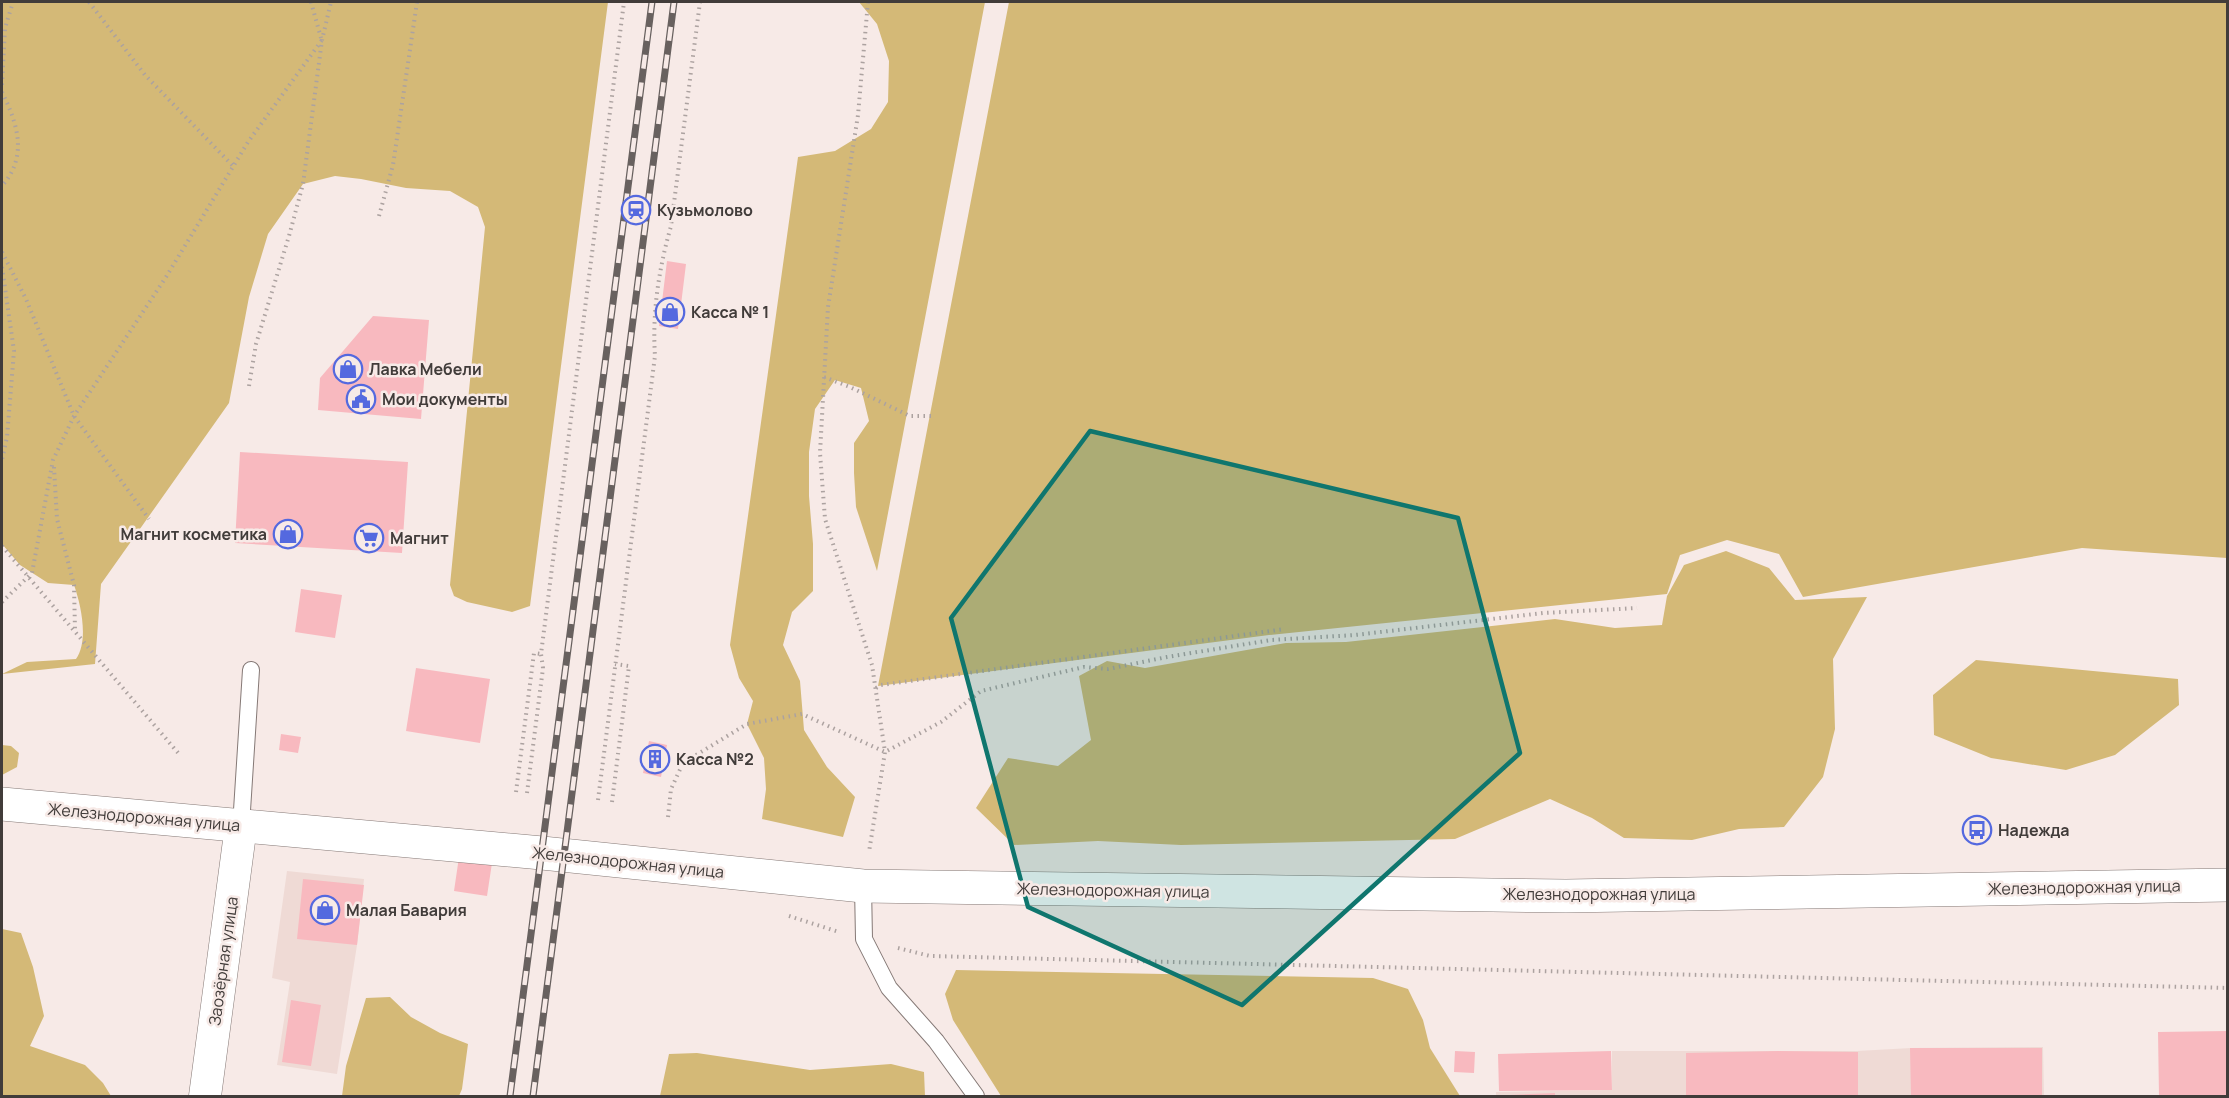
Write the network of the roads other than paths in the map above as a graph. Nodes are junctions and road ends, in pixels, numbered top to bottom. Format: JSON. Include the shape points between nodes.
{"nodes":[{"id":1,"x":252,"y":670,"type":"dead end"},
{"id":2,"x":2,"y":804,"type":"edge"},
{"id":3,"x":241,"y":826,"type":"junction"},
{"id":4,"x":2228,"y":885,"type":"edge"},
{"id":5,"x":863,"y":886,"type":"junction"},
{"id":6,"x":205,"y":1096,"type":"edge"},
{"id":7,"x":976,"y":1096,"type":"edge"}],
"edges":[{"from":1,"to":3,"type":"lane"},
{"from":2,"to":3,"type":"main road","name":"Железнодорожная улица"},
{"from":3,"to":5,"type":"main road","name":"Железнодорожная улица"},
{"from":3,"to":6,"type":"street","name":"Заозёрная улица"},
{"from":4,"to":5,"type":"main road","name":"Железнодорожная улица","via":[[1566,896]]},
{"from":5,"to":7,"type":"lane","via":[[864,939],[889,988],[936,1041]]}]}
